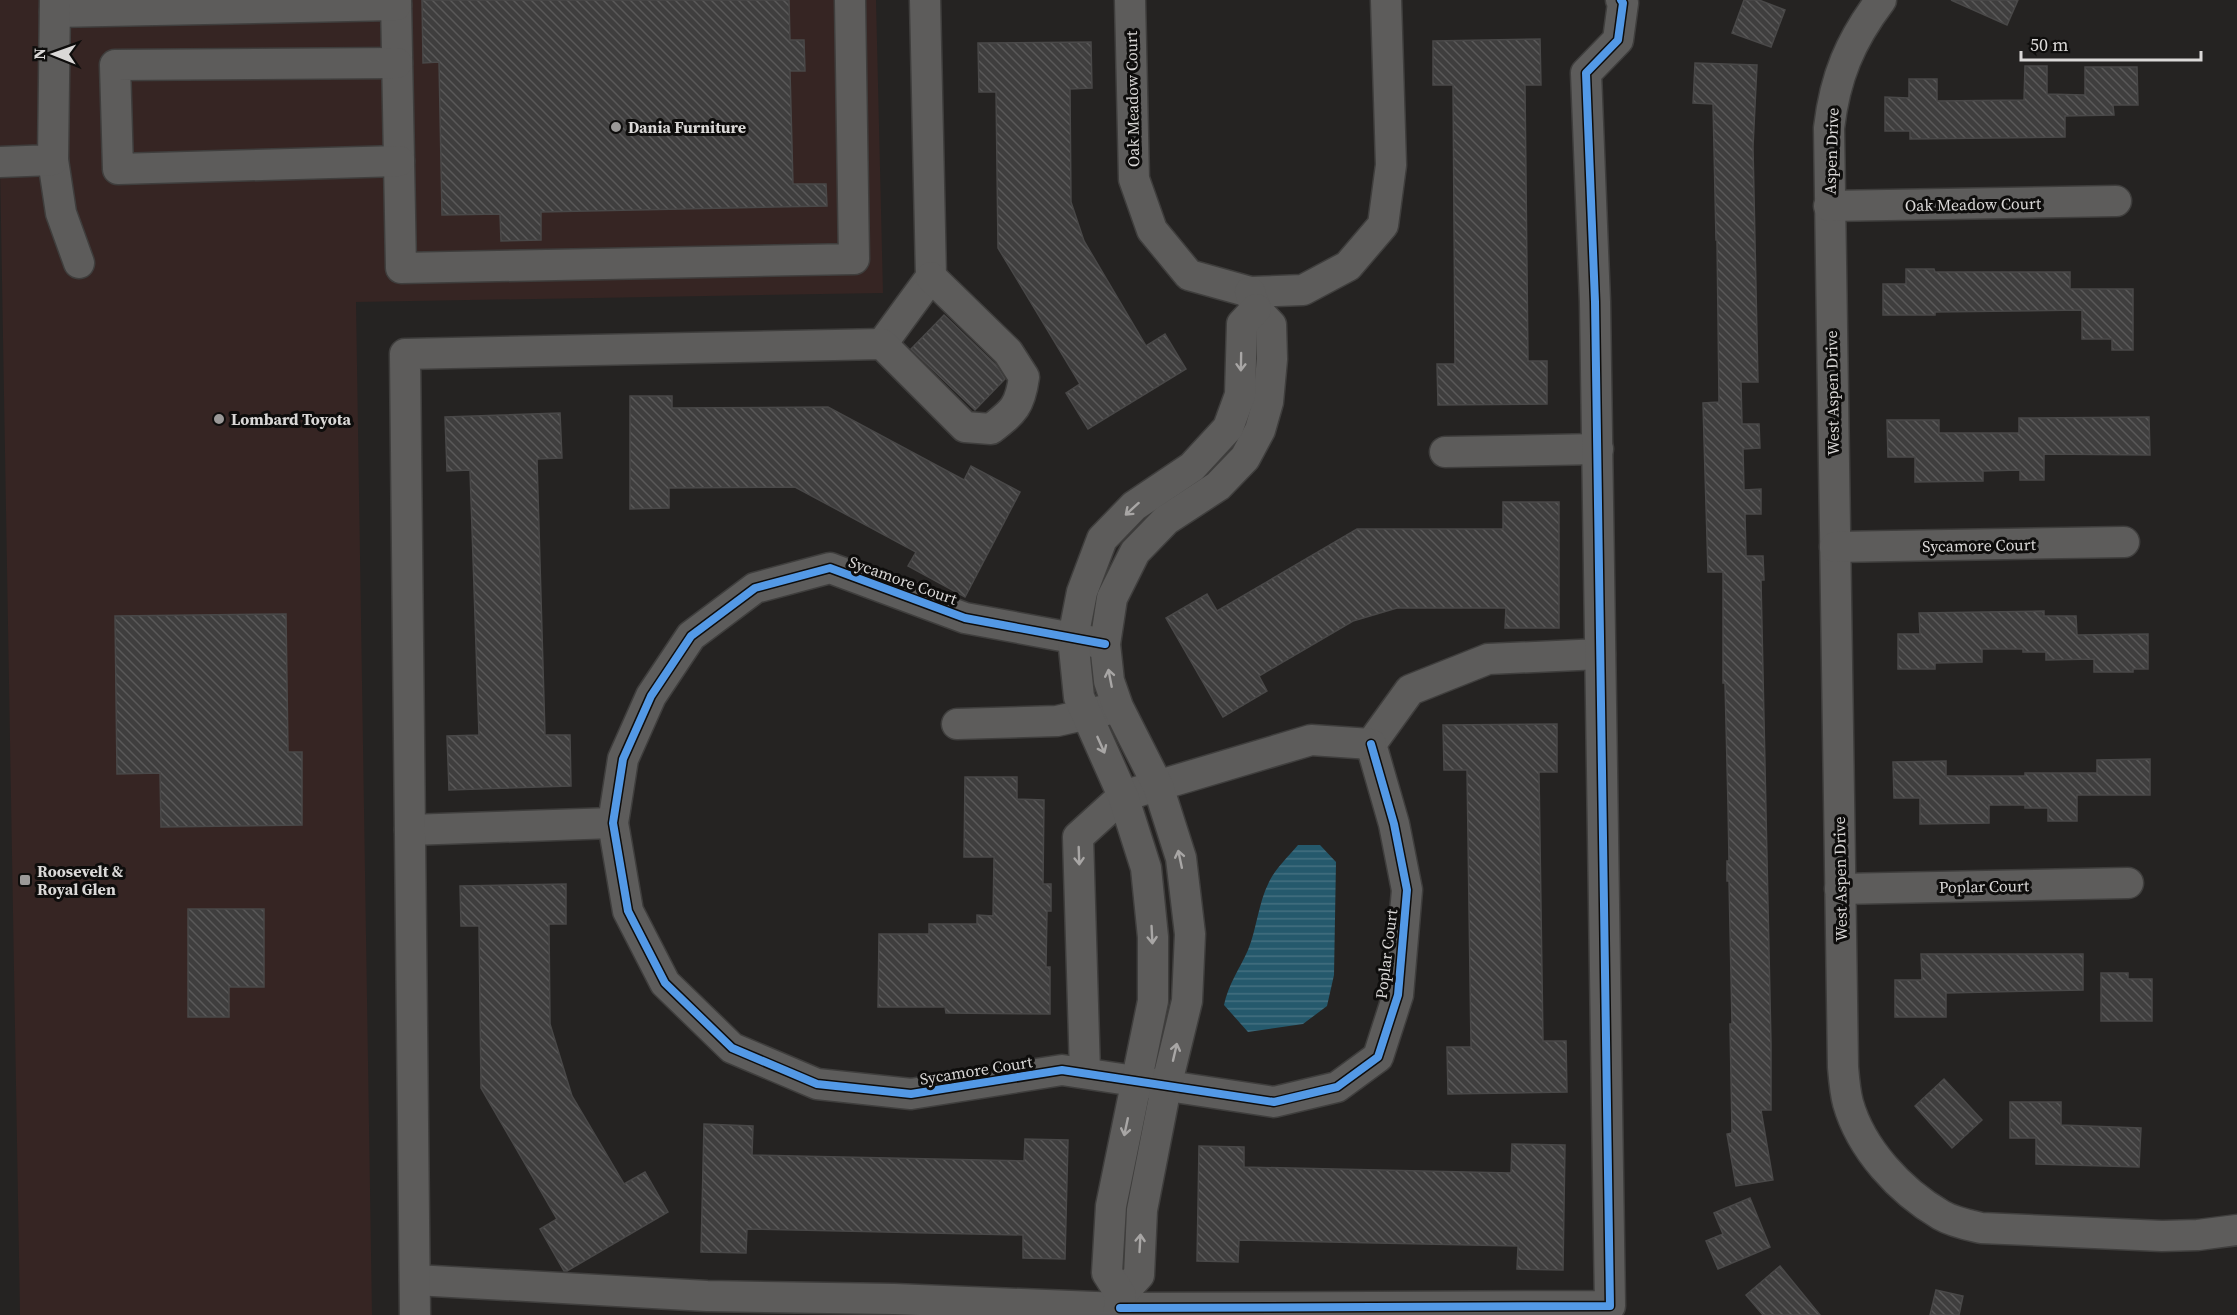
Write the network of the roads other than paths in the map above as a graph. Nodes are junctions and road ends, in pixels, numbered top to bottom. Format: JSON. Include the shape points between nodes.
{"nodes":[{"id":1,"x":850,"y":0,"type":"edge"},
{"id":2,"x":925,"y":0,"type":"edge"},
{"id":3,"x":1130,"y":0,"type":"edge"},
{"id":4,"x":1386,"y":0,"type":"edge"},
{"id":5,"x":1621,"y":0,"type":"edge"},
{"id":6,"x":1881,"y":0,"type":"edge"},
{"id":7,"x":396,"y":2,"type":"edge"},
{"id":8,"x":55,"y":6,"type":"edge"},
{"id":9,"x":398,"y":63,"type":"junction"},
{"id":10,"x":53,"y":160,"type":"junction"},
{"id":11,"x":399,"y":161,"type":"junction"},
{"id":12,"x":0,"y":162,"type":"edge"},
{"id":13,"x":2116,"y":201,"type":"dead end"},
{"id":14,"x":1829,"y":206,"type":"junction"},
{"id":15,"x":80,"y":263,"type":"dead end"},
{"id":16,"x":931,"y":277,"type":"junction"},
{"id":17,"x":1253,"y":300,"type":"junction"},
{"id":18,"x":882,"y":344,"type":"junction"},
{"id":19,"x":1598,"y":449,"type":"junction"},
{"id":20,"x":1445,"y":452,"type":"dead end"},
{"id":21,"x":2124,"y":542,"type":"dead end"},
{"id":22,"x":1835,"y":547,"type":"junction"},
{"id":23,"x":1074,"y":638,"type":"junction"},
{"id":24,"x":1105,"y":644,"type":"junction"},
{"id":25,"x":1600,"y":654,"type":"junction"},
{"id":26,"x":1118,"y":707,"type":"junction"},
{"id":27,"x":1087,"y":714,"type":"junction"},
{"id":28,"x":957,"y":724,"type":"dead end"},
{"id":29,"x":1371,"y":744,"type":"junction"},
{"id":30,"x":1158,"y":786,"type":"junction"},
{"id":31,"x":1123,"y":796,"type":"junction"},
{"id":32,"x":613,"y":824,"type":"junction"},
{"id":33,"x":410,"y":830,"type":"junction"},
{"id":34,"x":2128,"y":883,"type":"dead end"},
{"id":35,"x":1840,"y":889,"type":"junction"},
{"id":36,"x":1085,"y":1072,"type":"junction"},
{"id":37,"x":1136,"y":1083,"type":"junction"},
{"id":38,"x":1166,"y":1087,"type":"junction"},
{"id":39,"x":2237,"y":1230,"type":"edge"},
{"id":40,"x":415,"y":1280,"type":"junction"},
{"id":41,"x":1119,"y":1306,"type":"edge"},
{"id":42,"x":415,"y":1315,"type":"edge"}],
"edges":[{"from":1,"to":11,"type":"street","via":[[854,259],[401,268]]},
{"from":2,"to":16,"type":"street"},
{"from":3,"to":17,"type":"street","name":"Oak Meadow Court","via":[[1134,179],[1152,230],[1189,275]]},
{"from":4,"to":17,"type":"street","name":"Oak Meadow Court","via":[[1391,165],[1383,225],[1348,266],[1303,290]]},
{"from":5,"to":19,"type":"street","via":[[1618,40],[1586,73]]},
{"from":6,"to":14,"type":"street","name":"Aspen Drive","via":[[1855,38],[1840,70],[1832,101]]},
{"from":7,"to":8,"type":"street"},
{"from":7,"to":9,"type":"street"},
{"from":8,"to":10,"type":"street"},
{"from":9,"to":11,"type":"street"},
{"from":9,"to":11,"type":"street","via":[[115,65],[118,169]]},
{"from":10,"to":12,"type":"street"},
{"from":10,"to":15,"type":"street","via":[[61,213]]},
{"from":13,"to":14,"type":"street","name":"Oak Meadow Court"},
{"from":14,"to":22,"type":"street","name":"West Aspen Drive"},
{"from":16,"to":18,"type":"street"},
{"from":16,"to":18,"type":"street","via":[[1008,352],[1024,377],[1021,399],[991,429],[965,427]]},
{"from":17,"to":23,"type":"street","one_way":true,"via":[[1242,324],[1240,395],[1228,428],[1192,467],[1134,506],[1102,539],[1082,592]]},
{"from":17,"to":24,"type":"street","via":[[1271,325],[1268,402],[1260,430],[1245,458],[1218,486],[1166,520],[1135,552],[1112,598]]},
{"from":18,"to":33,"type":"street","via":[[405,354]]},
{"from":19,"to":20,"type":"street"},
{"from":19,"to":25,"type":"street"},
{"from":21,"to":22,"type":"street","name":"Sycamore Court"},
{"from":22,"to":35,"type":"street","name":"West Aspen Drive"},
{"from":23,"to":24,"type":"street","name":"Sycamore Court"},
{"from":23,"to":27,"type":"street","via":[[1079,697]]},
{"from":23,"to":32,"type":"street","name":"Sycamore Court","via":[[965,618],[830,568],[755,588],[691,636],[651,696],[623,759]]},
{"from":26,"to":24,"type":"street","one_way":true,"via":[[1109,681]]},
{"from":25,"to":29,"type":"street","via":[[1488,659],[1465,668],[1410,690]]},
{"from":25,"to":41,"type":"street","via":[[1610,1306]]},
{"from":26,"to":27,"type":"street"},
{"from":26,"to":30,"type":"street"},
{"from":27,"to":28,"type":"street","via":[[1057,721]]},
{"from":27,"to":31,"type":"street","one_way":true},
{"from":29,"to":30,"type":"street","via":[[1311,740]]},
{"from":29,"to":38,"type":"street","name":"Poplar Court","via":[[1394,824],[1407,890],[1398,995],[1377,1057],[1337,1088],[1274,1102]]},
{"from":30,"to":31,"type":"street"},
{"from":38,"to":30,"type":"street","one_way":true,"via":[[1187,1001],[1190,934],[1181,858]]},
{"from":31,"to":36,"type":"street","one_way":true,"via":[[1078,837]]},
{"from":31,"to":37,"type":"street","one_way":true,"via":[[1146,868],[1153,937],[1153,1000]]},
{"from":32,"to":33,"type":"street"},
{"from":32,"to":36,"type":"street","name":"Sycamore Court","via":[[628,911],[665,983],[732,1048],[817,1084],[911,1094],[1062,1070]]},
{"from":33,"to":40,"type":"street"},
{"from":34,"to":35,"type":"street","name":"Poplar Court"},
{"from":35,"to":39,"type":"street","name":"West Aspen Drive","via":[[1845,1089],[1862,1136],[1892,1178],[1942,1216],[1981,1228],[2162,1236]]},
{"from":36,"to":37,"type":"street","name":"Sycamore Court"},
{"from":37,"to":38,"type":"street","name":"Poplar Court"},
{"from":37,"to":41,"type":"street","one_way":true,"via":[[1110,1206],[1107,1273]]},
{"from":41,"to":38,"type":"street","one_way":true,"via":[[1139,1275],[1142,1210]]},
{"from":40,"to":41,"type":"street","via":[[707,1296]]},
{"from":40,"to":42,"type":"street"}]}
